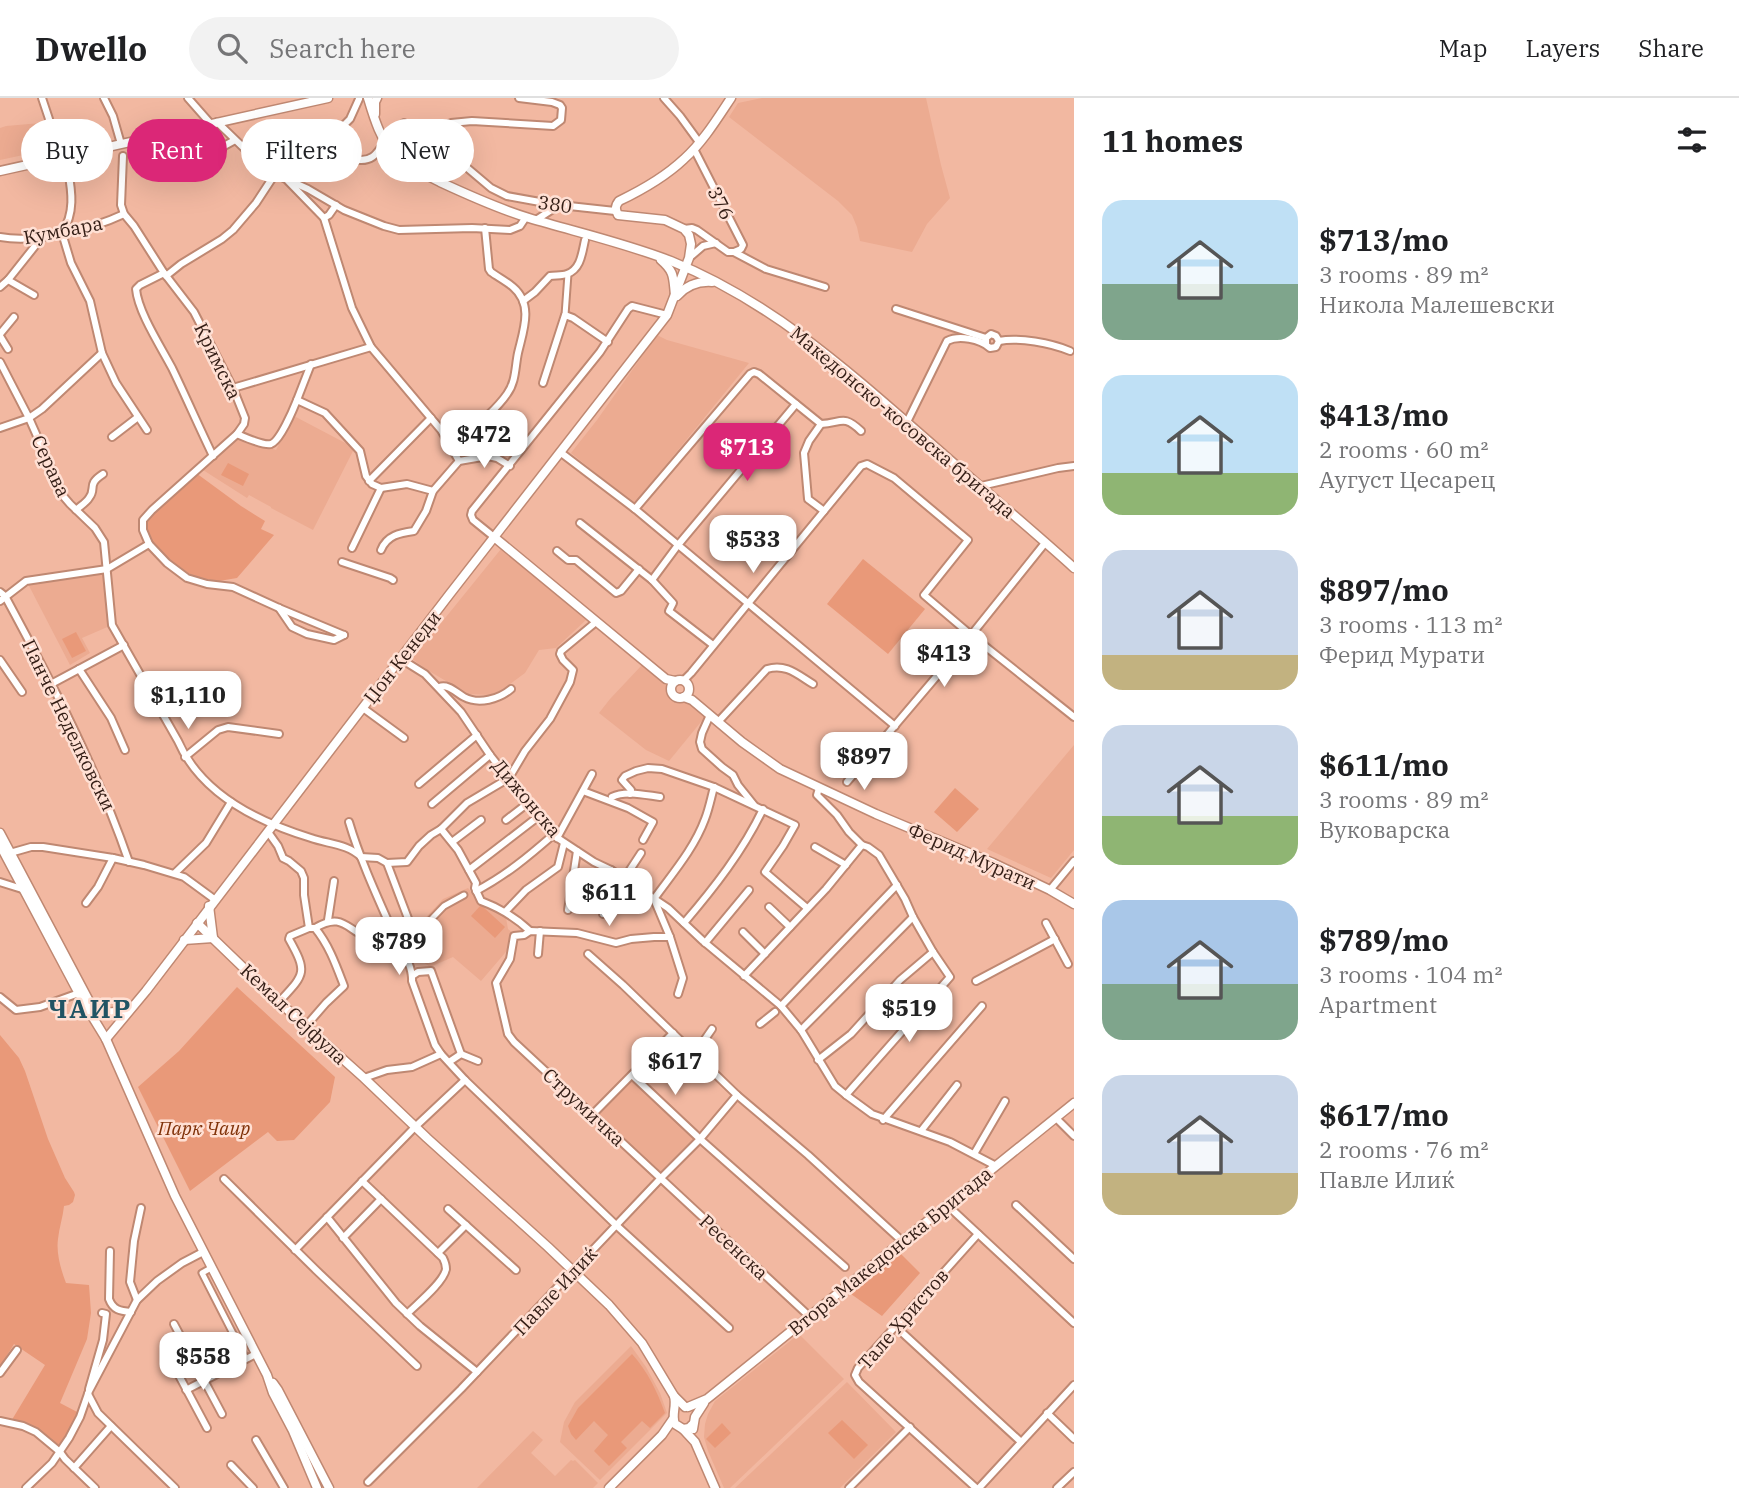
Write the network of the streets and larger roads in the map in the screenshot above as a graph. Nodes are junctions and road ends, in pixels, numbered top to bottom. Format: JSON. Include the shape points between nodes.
{"nodes":[{"id":1,"x":42,"y":98,"type":"edge"},
{"id":2,"x":104,"y":98,"type":"edge"},
{"id":3,"x":188,"y":98,"type":"edge"},
{"id":4,"x":328,"y":98,"type":"edge"},
{"id":5,"x":361,"y":98,"type":"edge"},
{"id":6,"x":377,"y":98,"type":"edge"},
{"id":7,"x":519,"y":98,"type":"edge"},
{"id":8,"x":664,"y":98,"type":"edge"},
{"id":9,"x":731,"y":98,"type":"edge"},
{"id":10,"x":568,"y":99,"type":"edge"},
{"id":11,"x":311,"y":100,"type":"edge"},
{"id":12,"x":560,"y":105,"type":"junction"},
{"id":13,"x":49,"y":119,"type":"edge"},
{"id":14,"x":210,"y":119,"type":"edge"},
{"id":15,"x":226,"y":119,"type":"edge"},
{"id":16,"x":350,"y":119,"type":"edge"},
{"id":17,"x":474,"y":121,"type":"edge"},
{"id":18,"x":376,"y":124,"type":"joint"},
{"id":19,"x":227,"y":133,"type":"edge"},
{"id":20,"x":235,"y":140,"type":"junction"},
{"id":21,"x":127,"y":143,"type":"edge"},
{"id":22,"x":121,"y":144,"type":"junction"},
{"id":23,"x":227,"y":144,"type":"edge"},
{"id":24,"x":696,"y":145,"type":"junction"},
{"id":25,"x":241,"y":146,"type":"edge"},
{"id":26,"x":124,"y":156,"type":"dead end"},
{"id":27,"x":0,"y":161,"type":"edge"},
{"id":28,"x":2,"y":170,"type":"edge"},
{"id":29,"x":474,"y":173,"type":"edge"},
{"id":30,"x":70,"y":182,"type":"edge"},
{"id":31,"x":270,"y":182,"type":"edge"},
{"id":32,"x":289,"y":182,"type":"edge"},
{"id":33,"x":293,"y":182,"type":"edge"},
{"id":34,"x":441,"y":182,"type":"edge"},
{"id":35,"x":336,"y":205,"type":"junction"},
{"id":36,"x":559,"y":205,"type":"junction"},
{"id":37,"x":615,"y":211,"type":"junction"},
{"id":38,"x":124,"y":214,"type":"junction"},
{"id":39,"x":526,"y":217,"type":"junction"},
{"id":40,"x":324,"y":218,"type":"junction"},
{"id":41,"x":536,"y":220,"type":"junction"},
{"id":42,"x":485,"y":228,"type":"junction"},
{"id":43,"x":684,"y":229,"type":"junction"},
{"id":44,"x":62,"y":233,"type":"junction"},
{"id":45,"x":43,"y":236,"type":"junction"},
{"id":46,"x":0,"y":237,"type":"edge"},
{"id":47,"x":585,"y":240,"type":"dead end"},
{"id":48,"x":716,"y":243,"type":"junction"},
{"id":49,"x":734,"y":252,"type":"junction"},
{"id":50,"x":654,"y":255,"type":"junction"},
{"id":51,"x":689,"y":258,"type":"junction"},
{"id":52,"x":686,"y":268,"type":"junction"},
{"id":53,"x":568,"y":274,"type":"junction"},
{"id":54,"x":165,"y":275,"type":"junction"},
{"id":55,"x":8,"y":280,"type":"junction"},
{"id":56,"x":716,"y":282,"type":"junction"},
{"id":57,"x":0,"y":287,"type":"edge"},
{"id":58,"x":825,"y":287,"type":"dead end"},
{"id":59,"x":34,"y":295,"type":"dead end"},
{"id":60,"x":675,"y":298,"type":"junction"},
{"id":61,"x":523,"y":301,"type":"junction"},
{"id":62,"x":896,"y":309,"type":"dead end"},
{"id":63,"x":565,"y":315,"type":"junction"},
{"id":64,"x":667,"y":315,"type":"junction"},
{"id":65,"x":14,"y":317,"type":"dead end"},
{"id":66,"x":0,"y":335,"type":"edge"},
{"id":67,"x":986,"y":341,"type":"junction"},
{"id":68,"x":608,"y":342,"type":"junction"},
{"id":69,"x":371,"y":347,"type":"junction"},
{"id":70,"x":8,"y":349,"type":"dead end"},
{"id":71,"x":1070,"y":351,"type":"dead end"},
{"id":72,"x":102,"y":353,"type":"junction"},
{"id":73,"x":0,"y":362,"type":"edge"},
{"id":74,"x":311,"y":364,"type":"junction"},
{"id":75,"x":543,"y":383,"type":"dead end"},
{"id":76,"x":233,"y":388,"type":"junction"},
{"id":77,"x":297,"y":400,"type":"junction"},
{"id":78,"x":796,"y":404,"type":"junction"},
{"id":79,"x":138,"y":417,"type":"junction"},
{"id":80,"x":29,"y":418,"type":"junction"},
{"id":81,"x":431,"y":418,"type":"junction"},
{"id":82,"x":907,"y":422,"type":"junction"},
{"id":83,"x":821,"y":424,"type":"junction"},
{"id":84,"x":0,"y":428,"type":"edge"},
{"id":85,"x":147,"y":430,"type":"dead end"},
{"id":86,"x":861,"y":432,"type":"dead end"},
{"id":87,"x":237,"y":434,"type":"junction"},
{"id":88,"x":112,"y":437,"type":"dead end"},
{"id":89,"x":452,"y":446,"type":"junction"},
{"id":90,"x":560,"y":452,"type":"junction"},
{"id":91,"x":213,"y":456,"type":"junction"},
{"id":92,"x":459,"y":461,"type":"junction"},
{"id":93,"x":510,"y":466,"type":"junction"},
{"id":94,"x":1074,"y":466,"type":"edge"},
{"id":95,"x":103,"y":474,"type":"dead end"},
{"id":96,"x":369,"y":481,"type":"junction"},
{"id":97,"x":981,"y":486,"type":"junction"},
{"id":98,"x":381,"y":488,"type":"junction"},
{"id":99,"x":433,"y":491,"type":"junction"},
{"id":100,"x":635,"y":509,"type":"junction"},
{"id":101,"x":76,"y":510,"type":"junction"},
{"id":102,"x":824,"y":511,"type":"junction"},
{"id":103,"x":580,"y":523,"type":"dead end"},
{"id":104,"x":494,"y":537,"type":"junction"},
{"id":105,"x":1045,"y":543,"type":"junction"},
{"id":106,"x":149,"y":544,"type":"junction"},
{"id":107,"x":678,"y":545,"type":"junction"},
{"id":108,"x":352,"y":548,"type":"dead end"},
{"id":109,"x":381,"y":550,"type":"dead end"},
{"id":110,"x":557,"y":551,"type":"dead end"},
{"id":111,"x":342,"y":562,"type":"dead end"},
{"id":112,"x":1074,"y":568,"type":"edge"},
{"id":113,"x":107,"y":569,"type":"junction"},
{"id":114,"x":639,"y":569,"type":"junction"},
{"id":115,"x":393,"y":580,"type":"dead end"},
{"id":116,"x":652,"y":580,"type":"junction"},
{"id":117,"x":2,"y":596,"type":"edge"},
{"id":118,"x":748,"y":603,"type":"junction"},
{"id":119,"x":279,"y":608,"type":"junction"},
{"id":120,"x":596,"y":622,"type":"junction"},
{"id":121,"x":971,"y":635,"type":"junction"},
{"id":122,"x":124,"y":645,"type":"junction"},
{"id":123,"x":712,"y":645,"type":"junction"},
{"id":124,"x":401,"y":659,"type":"junction"},
{"id":125,"x":0,"y":660,"type":"edge"},
{"id":126,"x":79,"y":669,"type":"junction"},
{"id":127,"x":53,"y":683,"type":"junction"},
{"id":128,"x":813,"y":684,"type":"dead end"},
{"id":129,"x":439,"y":687,"type":"junction"},
{"id":130,"x":681,"y":687,"type":"junction"},
{"id":131,"x":511,"y":690,"type":"dead end"},
{"id":132,"x":22,"y":692,"type":"dead end"},
{"id":133,"x":363,"y":708,"type":"junction"},
{"id":134,"x":710,"y":715,"type":"junction"},
{"id":135,"x":1074,"y":717,"type":"edge"},
{"id":136,"x":718,"y":722,"type":"junction"},
{"id":137,"x":895,"y":726,"type":"junction"},
{"id":138,"x":279,"y":734,"type":"dead end"},
{"id":139,"x":477,"y":735,"type":"junction"},
{"id":140,"x":404,"y":738,"type":"dead end"},
{"id":141,"x":125,"y":750,"type":"dead end"},
{"id":142,"x":490,"y":755,"type":"junction"},
{"id":143,"x":185,"y":757,"type":"junction"},
{"id":144,"x":592,"y":774,"type":"dead end"},
{"id":145,"x":509,"y":778,"type":"junction"},
{"id":146,"x":847,"y":782,"type":"dead end"},
{"id":147,"x":419,"y":784,"type":"dead end"},
{"id":148,"x":714,"y":787,"type":"junction"},
{"id":149,"x":819,"y":788,"type":"junction"},
{"id":150,"x":583,"y":791,"type":"junction"},
{"id":151,"x":630,"y":794,"type":"junction"},
{"id":152,"x":601,"y":797,"type":"junction"},
{"id":153,"x":611,"y":797,"type":"junction"},
{"id":154,"x":660,"y":797,"type":"dead end"},
{"id":155,"x":622,"y":801,"type":"dead end"},
{"id":156,"x":231,"y":802,"type":"junction"},
{"id":157,"x":528,"y":803,"type":"junction"},
{"id":158,"x":432,"y":804,"type":"dead end"},
{"id":159,"x":760,"y":808,"type":"junction"},
{"id":160,"x":539,"y":816,"type":"junction"},
{"id":161,"x":481,"y":820,"type":"dead end"},
{"id":162,"x":506,"y":820,"type":"dead end"},
{"id":163,"x":349,"y":822,"type":"dead end"},
{"id":164,"x":270,"y":828,"type":"junction"},
{"id":165,"x":442,"y":829,"type":"junction"},
{"id":166,"x":0,"y":833,"type":"edge"},
{"id":167,"x":555,"y":836,"type":"junction"},
{"id":168,"x":643,"y":840,"type":"dead end"},
{"id":169,"x":452,"y":842,"type":"junction"},
{"id":170,"x":564,"y":843,"type":"junction"},
{"id":171,"x":0,"y":845,"type":"edge"},
{"id":172,"x":862,"y":845,"type":"junction"},
{"id":173,"x":815,"y":847,"type":"dead end"},
{"id":174,"x":577,"y":852,"type":"junction"},
{"id":175,"x":10,"y":853,"type":"junction"},
{"id":176,"x":641,"y":853,"type":"dead end"},
{"id":177,"x":361,"y":857,"type":"junction"},
{"id":178,"x":113,"y":859,"type":"junction"},
{"id":179,"x":129,"y":862,"type":"junction"},
{"id":180,"x":1074,"y":862,"type":"edge"},
{"id":181,"x":387,"y":863,"type":"junction"},
{"id":182,"x":846,"y":865,"type":"junction"},
{"id":183,"x":468,"y":870,"type":"junction"},
{"id":184,"x":611,"y":870,"type":"junction"},
{"id":185,"x":176,"y":873,"type":"junction"},
{"id":186,"x":624,"y":879,"type":"junction"},
{"id":187,"x":334,"y":881,"type":"dead end"},
{"id":188,"x":0,"y":882,"type":"edge"},
{"id":189,"x":897,"y":885,"type":"junction"},
{"id":190,"x":22,"y":889,"type":"junction"},
{"id":191,"x":749,"y":890,"type":"dead end"},
{"id":192,"x":1049,"y":890,"type":"junction"},
{"id":193,"x":471,"y":892,"type":"junction"},
{"id":194,"x":654,"y":899,"type":"junction"},
{"id":195,"x":212,"y":903,"type":"junction"},
{"id":196,"x":86,"y":904,"type":"dead end"},
{"id":197,"x":1074,"y":904,"type":"edge"},
{"id":198,"x":769,"y":907,"type":"dead end"},
{"id":199,"x":807,"y":908,"type":"junction"},
{"id":200,"x":568,"y":910,"type":"dead end"},
{"id":201,"x":506,"y":911,"type":"junction"},
{"id":202,"x":603,"y":914,"type":"dead end"},
{"id":203,"x":913,"y":917,"type":"junction"},
{"id":204,"x":328,"y":920,"type":"junction"},
{"id":205,"x":197,"y":923,"type":"junction"},
{"id":206,"x":684,"y":923,"type":"junction"},
{"id":207,"x":1046,"y":923,"type":"dead end"},
{"id":208,"x":790,"y":927,"type":"junction"},
{"id":209,"x":312,"y":928,"type":"junction"},
{"id":210,"x":530,"y":931,"type":"junction"},
{"id":211,"x":540,"y":931,"type":"junction"},
{"id":212,"x":743,"y":932,"type":"dead end"},
{"id":213,"x":394,"y":935,"type":"junction"},
{"id":214,"x":670,"y":937,"type":"junction"},
{"id":215,"x":213,"y":938,"type":"junction"},
{"id":216,"x":1055,"y":939,"type":"junction"},
{"id":217,"x":184,"y":940,"type":"junction"},
{"id":218,"x":705,"y":943,"type":"junction"},
{"id":219,"x":400,"y":947,"type":"junction"},
{"id":220,"x":933,"y":951,"type":"junction"},
{"id":221,"x":538,"y":954,"type":"dead end"},
{"id":222,"x":588,"y":954,"type":"dead end"},
{"id":223,"x":765,"y":954,"type":"junction"},
{"id":224,"x":1068,"y":964,"type":"dead end"},
{"id":225,"x":412,"y":975,"type":"junction"},
{"id":226,"x":744,"y":976,"type":"junction"},
{"id":227,"x":976,"y":981,"type":"dead end"},
{"id":228,"x":79,"y":993,"type":"junction"},
{"id":229,"x":678,"y":994,"type":"dead end"},
{"id":230,"x":0,"y":997,"type":"edge"},
{"id":231,"x":279,"y":1002,"type":"junction"},
{"id":232,"x":92,"y":1006,"type":"junction"},
{"id":233,"x":134,"y":1006,"type":"junction"},
{"id":234,"x":781,"y":1006,"type":"junction"},
{"id":235,"x":982,"y":1006,"type":"dead end"},
{"id":236,"x":775,"y":1012,"type":"dead end"},
{"id":237,"x":761,"y":1024,"type":"dead end"},
{"id":238,"x":306,"y":1026,"type":"junction"},
{"id":239,"x":712,"y":1029,"type":"dead end"},
{"id":240,"x":801,"y":1030,"type":"junction"},
{"id":241,"x":673,"y":1033,"type":"junction"},
{"id":242,"x":106,"y":1039,"type":"junction"},
{"id":243,"x":441,"y":1054,"type":"junction"},
{"id":244,"x":461,"y":1054,"type":"junction"},
{"id":245,"x":694,"y":1055,"type":"junction"},
{"id":246,"x":818,"y":1060,"type":"junction"},
{"id":247,"x":478,"y":1061,"type":"dead end"},
{"id":248,"x":449,"y":1062,"type":"junction"},
{"id":249,"x":632,"y":1075,"type":"junction"},
{"id":250,"x":364,"y":1078,"type":"junction"},
{"id":251,"x":465,"y":1080,"type":"junction"},
{"id":252,"x":957,"y":1085,"type":"dead end"},
{"id":253,"x":737,"y":1095,"type":"junction"},
{"id":254,"x":846,"y":1095,"type":"junction"},
{"id":255,"x":1005,"y":1101,"type":"dead end"},
{"id":256,"x":1074,"y":1103,"type":"edge"},
{"id":257,"x":592,"y":1115,"type":"junction"},
{"id":258,"x":1056,"y":1118,"type":"junction"},
{"id":259,"x":883,"y":1120,"type":"junction"},
{"id":260,"x":415,"y":1127,"type":"junction"},
{"id":261,"x":921,"y":1130,"type":"junction"},
{"id":262,"x":1074,"y":1136,"type":"edge"},
{"id":263,"x":700,"y":1139,"type":"junction"},
{"id":264,"x":974,"y":1154,"type":"junction"},
{"id":265,"x":996,"y":1166,"type":"junction"},
{"id":266,"x":660,"y":1179,"type":"junction"},
{"id":267,"x":224,"y":1180,"type":"dead end"},
{"id":268,"x":362,"y":1181,"type":"junction"},
{"id":269,"x":382,"y":1199,"type":"junction"},
{"id":270,"x":947,"y":1205,"type":"junction"},
{"id":271,"x":1016,"y":1205,"type":"dead end"},
{"id":272,"x":141,"y":1208,"type":"dead end"},
{"id":273,"x":448,"y":1209,"type":"dead end"},
{"id":274,"x":327,"y":1217,"type":"junction"},
{"id":275,"x":466,"y":1225,"type":"junction"},
{"id":276,"x":616,"y":1225,"type":"junction"},
{"id":277,"x":978,"y":1234,"type":"junction"},
{"id":278,"x":343,"y":1238,"type":"junction"},
{"id":279,"x":902,"y":1241,"type":"junction"},
{"id":280,"x":295,"y":1250,"type":"junction"},
{"id":281,"x":110,"y":1251,"type":"dead end"},
{"id":282,"x":203,"y":1252,"type":"junction"},
{"id":283,"x":438,"y":1253,"type":"junction"},
{"id":284,"x":1074,"y":1259,"type":"edge"},
{"id":285,"x":845,"y":1267,"type":"dead end"},
{"id":286,"x":211,"y":1268,"type":"junction"},
{"id":287,"x":516,"y":1270,"type":"dead end"},
{"id":288,"x":574,"y":1271,"type":"junction"},
{"id":289,"x":137,"y":1300,"type":"junction"},
{"id":290,"x":131,"y":1312,"type":"junction"},
{"id":291,"x":102,"y":1313,"type":"dead end"},
{"id":292,"x":407,"y":1314,"type":"junction"},
{"id":293,"x":809,"y":1315,"type":"junction"},
{"id":294,"x":1074,"y":1323,"type":"edge"},
{"id":295,"x":174,"y":1324,"type":"dead end"},
{"id":296,"x":895,"y":1326,"type":"junction"},
{"id":297,"x":729,"y":1328,"type":"dead end"},
{"id":298,"x":17,"y":1350,"type":"dead end"},
{"id":299,"x":256,"y":1354,"type":"junction"},
{"id":300,"x":246,"y":1359,"type":"junction"},
{"id":301,"x":417,"y":1366,"type":"dead end"},
{"id":302,"x":175,"y":1368,"type":"dead end"},
{"id":303,"x":477,"y":1372,"type":"junction"},
{"id":304,"x":0,"y":1373,"type":"edge"},
{"id":305,"x":267,"y":1375,"type":"junction"},
{"id":306,"x":204,"y":1381,"type":"junction"},
{"id":307,"x":1074,"y":1385,"type":"edge"},
{"id":308,"x":186,"y":1390,"type":"junction"},
{"id":309,"x":89,"y":1392,"type":"junction"},
{"id":310,"x":674,"y":1396,"type":"junction"},
{"id":311,"x":706,"y":1399,"type":"junction"},
{"id":312,"x":687,"y":1407,"type":"junction"},
{"id":313,"x":1047,"y":1413,"type":"junction"},
{"id":314,"x":222,"y":1414,"type":"dead end"},
{"id":315,"x":674,"y":1416,"type":"junction"},
{"id":316,"x":0,"y":1421,"type":"edge"},
{"id":317,"x":694,"y":1421,"type":"junction"},
{"id":318,"x":111,"y":1426,"type":"junction"},
{"id":319,"x":909,"y":1427,"type":"junction"},
{"id":320,"x":207,"y":1428,"type":"dead end"},
{"id":321,"x":681,"y":1428,"type":"junction"},
{"id":322,"x":662,"y":1436,"type":"junction"},
{"id":323,"x":1074,"y":1438,"type":"edge"},
{"id":324,"x":256,"y":1440,"type":"dead end"},
{"id":325,"x":695,"y":1442,"type":"junction"},
{"id":326,"x":1021,"y":1442,"type":"junction"},
{"id":327,"x":60,"y":1452,"type":"junction"},
{"id":328,"x":231,"y":1465,"type":"dead end"},
{"id":329,"x":74,"y":1468,"type":"junction"},
{"id":330,"x":1074,"y":1472,"type":"edge"},
{"id":331,"x":368,"y":1482,"type":"dead end"},
{"id":332,"x":26,"y":1488,"type":"edge"},
{"id":333,"x":95,"y":1488,"type":"edge"},
{"id":334,"x":175,"y":1488,"type":"edge"},
{"id":335,"x":253,"y":1488,"type":"edge"},
{"id":336,"x":284,"y":1488,"type":"edge"},
{"id":337,"x":317,"y":1488,"type":"edge"},
{"id":338,"x":329,"y":1488,"type":"edge"},
{"id":339,"x":609,"y":1488,"type":"edge"},
{"id":340,"x":715,"y":1488,"type":"edge"},
{"id":341,"x":849,"y":1488,"type":"edge"},
{"id":342,"x":977,"y":1488,"type":"edge"},
{"id":343,"x":1057,"y":1488,"type":"edge"}],
"edges":[{"from":1,"to":13,"type":"street"},
{"from":2,"to":22,"type":"street"},
{"from":3,"to":14,"type":"street"},
{"from":4,"to":11,"type":"street"},
{"from":5,"to":16,"type":"street"},
{"from":5,"to":18,"type":"street","name":"Македонско-косовска бригада","via":[[371,108]]},
{"from":6,"to":18,"type":"street"},
{"from":7,"to":12,"type":"street"},
{"from":8,"to":24,"type":"street","via":[[681,116]]},
{"from":9,"to":24,"type":"street"},
{"from":10,"to":12,"type":"street"},
{"from":11,"to":15,"type":"street"},
{"from":12,"to":17,"type":"street","via":[[561,120],[553,126]]},
{"from":19,"to":20,"type":"street"},
{"from":20,"to":23,"type":"street"},
{"from":20,"to":25,"type":"street"},
{"from":21,"to":22,"type":"street"},
{"from":22,"to":28,"type":"street"},
{"from":24,"to":37,"type":"street","via":[[669,171],[619,201]]},
{"from":24,"to":49,"type":"street","name":"376","via":[[743,245]]},
{"from":26,"to":38,"type":"street"},
{"from":27,"to":28,"type":"street"},
{"from":29,"to":36,"type":"street","name":"380","via":[[507,195]]},
{"from":30,"to":44,"type":"street","via":[[70,218]]},
{"from":31,"to":54,"type":"street","via":[[233,230]]},
{"from":32,"to":40,"type":"street"},
{"from":33,"to":35,"type":"street"},
{"from":34,"to":39,"type":"street","name":"Македонско-косовска бригада"},
{"from":35,"to":40,"type":"street"},
{"from":35,"to":42,"type":"street","via":[[399,230]]},
{"from":36,"to":37,"type":"street","name":"380"},
{"from":36,"to":41,"type":"street"},
{"from":37,"to":43,"type":"street","name":"380","via":[[622,216],[665,220]]},
{"from":38,"to":44,"type":"street","name":"Кумбара"},
{"from":38,"to":54,"type":"street","name":"Кримска"},
{"from":39,"to":41,"type":"street","name":"Македонско-косовска бригада"},
{"from":39,"to":42,"type":"street","via":[[515,229]]},
{"from":40,"to":69,"type":"street","via":[[352,308]]},
{"from":41,"to":50,"type":"street","name":"Македонско-косовска бригада"},
{"from":42,"to":61,"type":"street","via":[[489,269],[516,289]]},
{"from":43,"to":48,"type":"street","name":"376","via":[[697,230]]},
{"from":43,"to":51,"type":"street","via":[[691,244]]},
{"from":44,"to":45,"type":"street","name":"Кумбара"},
{"from":44,"to":72,"type":"street","via":[[90,301]]},
{"from":45,"to":46,"type":"street","name":"Кумбара"},
{"from":45,"to":55,"type":"street"},
{"from":47,"to":53,"type":"street","via":[[580,262]]},
{"from":48,"to":49,"type":"street","name":"376"},
{"from":48,"to":51,"type":"street","name":"376","via":[[703,246]]},
{"from":49,"to":58,"type":"street","name":"376","via":[[766,269]]},
{"from":50,"to":52,"type":"street","name":"Македонско-косовска бригада"},
{"from":50,"to":60,"type":"street","via":[[672,272]]},
{"from":51,"to":52,"type":"street"},
{"from":52,"to":56,"type":"street","name":"Македонско-косовска бригада"},
{"from":52,"to":60,"type":"street","name":"Џон Кенеди"},
{"from":53,"to":61,"type":"street","via":[[550,276]]},
{"from":53,"to":63,"type":"street"},
{"from":54,"to":76,"type":"street","name":"Кримска","via":[[194,312]]},
{"from":54,"to":91,"type":"street","via":[[140,285],[136,295]]},
{"from":55,"to":57,"type":"street"},
{"from":55,"to":59,"type":"street"},
{"from":56,"to":60,"type":"street","via":[[695,283]]},
{"from":56,"to":82,"type":"street","name":"Македонско-косовска бригада","via":[[779,319]]},
{"from":60,"to":64,"type":"street","name":"Џон Кенеди"},
{"from":61,"to":89,"type":"street","via":[[526,323],[512,386],[491,412]]},
{"from":62,"to":67,"type":"street"},
{"from":63,"to":68,"type":"street"},
{"from":63,"to":75,"type":"street"},
{"from":64,"to":68,"type":"street","via":[[632,306]]},
{"from":64,"to":90,"type":"street","name":"Џон Кенеди"},
{"from":65,"to":66,"type":"street"},
{"from":66,"to":70,"type":"street"},
{"from":67,"to":71,"type":"street","via":[[990,348],[1007,340],[1054,344]]},
{"from":67,"to":82,"type":"street","via":[[947,341]]},
{"from":68,"to":93,"type":"street"},
{"from":69,"to":74,"type":"street"},
{"from":69,"to":81,"type":"street"},
{"from":72,"to":79,"type":"street"},
{"from":72,"to":80,"type":"street"},
{"from":73,"to":80,"type":"street","name":"Серава"},
{"from":74,"to":76,"type":"street"},
{"from":74,"to":77,"type":"street"},
{"from":76,"to":87,"type":"street","name":"Кримска","via":[[245,418]]},
{"from":77,"to":87,"type":"street","via":[[272,444]]},
{"from":77,"to":96,"type":"street","via":[[326,413],[357,446]]},
{"from":78,"to":83,"type":"street"},
{"from":78,"to":100,"type":"street","via":[[759,374],[750,374]]},
{"from":78,"to":107,"type":"street"},
{"from":79,"to":85,"type":"street"},
{"from":79,"to":88,"type":"street"},
{"from":80,"to":84,"type":"street"},
{"from":80,"to":101,"type":"street","name":"Серава","via":[[64,497]]},
{"from":81,"to":89,"type":"street"},
{"from":81,"to":96,"type":"street"},
{"from":82,"to":97,"type":"street","name":"Македонско-косовска бригада"},
{"from":83,"to":86,"type":"street","via":[[845,420]]},
{"from":83,"to":102,"type":"street","via":[[804,453],[808,499]]},
{"from":87,"to":91,"type":"street"},
{"from":89,"to":92,"type":"street"},
{"from":90,"to":100,"type":"street"},
{"from":90,"to":104,"type":"street","name":"Џон Кенеди"},
{"from":91,"to":106,"type":"street","via":[[143,520]]},
{"from":92,"to":93,"type":"street","via":[[488,456]]},
{"from":92,"to":99,"type":"street"},
{"from":93,"to":104,"type":"street","via":[[471,513]]},
{"from":94,"to":97,"type":"street"},
{"from":95,"to":101,"type":"street","via":[[94,482],[88,500]]},
{"from":96,"to":98,"type":"street"},
{"from":97,"to":105,"type":"street","name":"Македонско-косовска бригада"},
{"from":98,"to":99,"type":"street","via":[[407,484]]},
{"from":98,"to":108,"type":"street"},
{"from":99,"to":109,"type":"street","via":[[414,531],[394,535]]},
{"from":100,"to":107,"type":"street"},
{"from":101,"to":113,"type":"street","name":"Серава","via":[[104,542]]},
{"from":102,"to":118,"type":"street"},
{"from":102,"to":121,"type":"street","via":[[867,464],[894,478],[968,540],[924,595]]},
{"from":103,"to":114,"type":"street"},
{"from":104,"to":120,"type":"street","name":"Ферид Мурати"},
{"from":104,"to":124,"type":"street","name":"Џон Кенеди"},
{"from":105,"to":112,"type":"street","name":"Македонско-косовска бригада"},
{"from":105,"to":121,"type":"street"},
{"from":106,"to":113,"type":"street"},
{"from":106,"to":119,"type":"street","via":[[187,578],[233,587]]},
{"from":107,"to":116,"type":"street"},
{"from":107,"to":118,"type":"street"},
{"from":110,"to":114,"type":"street","via":[[576,560],[616,593]]},
{"from":111,"to":115,"type":"street"},
{"from":113,"to":117,"type":"street","via":[[26,581]]},
{"from":113,"to":122,"type":"street","name":"Серава","via":[[112,625]]},
{"from":114,"to":116,"type":"street"},
{"from":116,"to":123,"type":"street","via":[[673,603],[669,611]]},
{"from":117,"to":127,"type":"street","name":"Панче Неделковски"},
{"from":118,"to":123,"type":"street"},
{"from":118,"to":137,"type":"street"},
{"from":119,"to":119,"type":"street","via":[[344,635],[334,640],[306,634],[292,627]]},
{"from":120,"to":130,"type":"street","name":"Ферид Мурати"},
{"from":120,"to":145,"type":"street","via":[[561,651],[573,670],[570,682]]},
{"from":121,"to":135,"type":"street"},
{"from":121,"to":137,"type":"street"},
{"from":122,"to":126,"type":"street"},
{"from":122,"to":143,"type":"street","name":"Серава"},
{"from":123,"to":130,"type":"street"},
{"from":124,"to":129,"type":"street","name":"Дижонска"},
{"from":124,"to":133,"type":"street","name":"Џон Кенеди"},
{"from":125,"to":132,"type":"street"},
{"from":126,"to":127,"type":"street"},
{"from":126,"to":141,"type":"street","via":[[111,718]]},
{"from":127,"to":179,"type":"street","name":"Панче Неделковски"},
{"from":128,"to":136,"type":"street","via":[[787,668],[767,669]]},
{"from":129,"to":131,"type":"street","via":[[449,687],[470,700],[493,699]]},
{"from":129,"to":139,"type":"street","name":"Дижонска"},
{"from":130,"to":134,"type":"street","name":"Ферид Мурати"},
{"from":133,"to":140,"type":"street"},
{"from":133,"to":164,"type":"street","name":"Џон Кенеди"},
{"from":134,"to":136,"type":"street","name":"Ферид Мурати"},
{"from":134,"to":159,"type":"street","via":[[702,733],[702,749],[733,775]]},
{"from":136,"to":149,"type":"street","name":"Ферид Мурати","via":[[771,762]]},
{"from":137,"to":146,"type":"street"},
{"from":138,"to":143,"type":"street","via":[[228,727]]},
{"from":139,"to":142,"type":"street","name":"Дижонска"},
{"from":139,"to":147,"type":"street"},
{"from":142,"to":145,"type":"street","name":"Дижонска"},
{"from":142,"to":158,"type":"street"},
{"from":143,"to":156,"type":"street","name":"Серава","via":[[201,778]]},
{"from":144,"to":150,"type":"street"},
{"from":145,"to":157,"type":"street","name":"Дижонска"},
{"from":145,"to":165,"type":"street","via":[[467,803]]},
{"from":148,"to":151,"type":"street","via":[[648,768],[625,775],[622,780]]},
{"from":148,"to":159,"type":"street"},
{"from":148,"to":194,"type":"street","via":[[699,835]]},
{"from":149,"to":172,"type":"street","via":[[817,795]]},
{"from":149,"to":192,"type":"street","name":"Ферид Мурати"},
{"from":150,"to":152,"type":"street"},
{"from":150,"to":167,"type":"street"},
{"from":151,"to":153,"type":"street"},
{"from":151,"to":154,"type":"street"},
{"from":152,"to":153,"type":"street"},
{"from":152,"to":168,"type":"street","via":[[653,822]]},
{"from":153,"to":155,"type":"street"},
{"from":156,"to":164,"type":"street","name":"Серава"},
{"from":156,"to":185,"type":"street","via":[[206,843]]},
{"from":157,"to":160,"type":"street","name":"Дижонска"},
{"from":157,"to":162,"type":"street"},
{"from":159,"to":199,"type":"street","via":[[795,825],[765,872]]},
{"from":159,"to":206,"type":"street","via":[[738,853]]},
{"from":160,"to":167,"type":"street","name":"Дижонска"},
{"from":160,"to":183,"type":"street"},
{"from":161,"to":169,"type":"street"},
{"from":163,"to":177,"type":"street"},
{"from":164,"to":177,"type":"street","name":"Серава","via":[[354,850]]},
{"from":164,"to":195,"type":"street","name":"Џон Кенеди"},
{"from":164,"to":209,"type":"street","via":[[283,858],[302,871]]},
{"from":165,"to":169,"type":"street"},
{"from":165,"to":181,"type":"street","via":[[407,862]]},
{"from":166,"to":175,"type":"street"},
{"from":167,"to":170,"type":"street","name":"Дижонска"},
{"from":167,"to":193,"type":"street","via":[[499,879]]},
{"from":169,"to":183,"type":"street"},
{"from":170,"to":174,"type":"street","name":"Дижонска"},
{"from":170,"to":201,"type":"street","via":[[558,867]]},
{"from":171,"to":190,"type":"street"},
{"from":172,"to":182,"type":"street"},
{"from":172,"to":189,"type":"street","via":[[879,855]]},
{"from":173,"to":182,"type":"street"},
{"from":174,"to":184,"type":"street","name":"Дижонска"},
{"from":174,"to":200,"type":"street"},
{"from":175,"to":178,"type":"street","via":[[43,847]]},
{"from":175,"to":232,"type":"street"},
{"from":176,"to":186,"type":"street"},
{"from":177,"to":181,"type":"street","name":"Серава"},
{"from":177,"to":213,"type":"street"},
{"from":178,"to":179,"type":"street"},
{"from":178,"to":196,"type":"street"},
{"from":179,"to":185,"type":"street"},
{"from":180,"to":192,"type":"street"},
{"from":181,"to":219,"type":"street","via":[[412,929]]},
{"from":182,"to":199,"type":"street"},
{"from":183,"to":193,"type":"street","via":[[476,883]]},
{"from":184,"to":186,"type":"street","name":"Дижонска"},
{"from":184,"to":202,"type":"street"},
{"from":185,"to":195,"type":"street"},
{"from":186,"to":194,"type":"street","name":"Дижонска"},
{"from":187,"to":204,"type":"street"},
{"from":188,"to":190,"type":"street"},
{"from":189,"to":203,"type":"street"},
{"from":189,"to":234,"type":"street"},
{"from":190,"to":228,"type":"street"},
{"from":191,"to":218,"type":"street"},
{"from":192,"to":197,"type":"street","name":"Ферид Мурати"},
{"from":193,"to":201,"type":"street"},
{"from":193,"to":219,"type":"street","via":[[444,906]]},
{"from":194,"to":206,"type":"street","name":"Дижонска"},
{"from":194,"to":214,"type":"street"},
{"from":195,"to":205,"type":"street","name":"Џон Кенеди"},
{"from":195,"to":215,"type":"street"},
{"from":198,"to":208,"type":"street"},
{"from":199,"to":208,"type":"street"},
{"from":201,"to":210,"type":"street"},
{"from":203,"to":220,"type":"street"},
{"from":203,"to":240,"type":"street"},
{"from":204,"to":209,"type":"street"},
{"from":204,"to":213,"type":"street","via":[[378,939]]},
{"from":205,"to":215,"type":"street","name":"Кемал Сејфула"},
{"from":205,"to":217,"type":"street","name":"Џон Кенеди"},
{"from":206,"to":218,"type":"street","name":"Дижонска"},
{"from":207,"to":216,"type":"street"},
{"from":208,"to":223,"type":"street"},
{"from":209,"to":231,"type":"street","via":[[290,936],[302,973]]},
{"from":209,"to":238,"type":"street","via":[[323,938],[344,986]]},
{"from":210,"to":211,"type":"street"},
{"from":210,"to":257,"type":"street","name":"Струмичка","via":[[514,936],[510,959],[496,983],[508,1034]]},
{"from":211,"to":214,"type":"street","via":[[577,933],[616,943]]},
{"from":211,"to":221,"type":"street"},
{"from":212,"to":223,"type":"street"},
{"from":213,"to":219,"type":"street"},
{"from":214,"to":229,"type":"street","via":[[683,978]]},
{"from":215,"to":217,"type":"street"},
{"from":215,"to":231,"type":"street","name":"Кемал Сејфула"},
{"from":216,"to":224,"type":"street"},
{"from":216,"to":227,"type":"street"},
{"from":217,"to":233,"type":"street","name":"Џон Кенеди"},
{"from":218,"to":226,"type":"street","name":"Дижонска"},
{"from":219,"to":225,"type":"street"},
{"from":220,"to":246,"type":"street","via":[[851,1034]]},
{"from":220,"to":254,"type":"street","via":[[950,977]]},
{"from":222,"to":241,"type":"street"},
{"from":223,"to":226,"type":"street"},
{"from":225,"to":243,"type":"street"},
{"from":225,"to":244,"type":"street","via":[[431,971]]},
{"from":226,"to":234,"type":"street","name":"Дижонска"},
{"from":228,"to":230,"type":"street","via":[[16,1010]]},
{"from":228,"to":242,"type":"street"},
{"from":231,"to":238,"type":"street","name":"Кемал Сејфула"},
{"from":232,"to":233,"type":"street","via":[[109,1013]]},
{"from":232,"to":242,"type":"street"},
{"from":233,"to":242,"type":"street","name":"Џон Кенеди"},
{"from":234,"to":240,"type":"street","name":"Дижонска"},
{"from":235,"to":259,"type":"street"},
{"from":236,"to":237,"type":"street"},
{"from":238,"to":250,"type":"street","name":"Кемал Сејфула"},
{"from":239,"to":245,"type":"street"},
{"from":240,"to":246,"type":"street","name":"Дижонска"},
{"from":241,"to":245,"type":"street"},
{"from":241,"to":249,"type":"street"},
{"from":242,"to":282,"type":"street"},
{"from":243,"to":248,"type":"street"},
{"from":243,"to":250,"type":"street","via":[[412,1067]]},
{"from":244,"to":247,"type":"street"},
{"from":244,"to":248,"type":"street"},
{"from":245,"to":253,"type":"street"},
{"from":246,"to":254,"type":"street","name":"Дижонска"},
{"from":248,"to":251,"type":"street"},
{"from":249,"to":257,"type":"street"},
{"from":249,"to":263,"type":"street"},
{"from":250,"to":260,"type":"street","name":"Кемал Сејфула"},
{"from":251,"to":260,"type":"street"},
{"from":251,"to":276,"type":"street"},
{"from":252,"to":261,"type":"street"},
{"from":253,"to":263,"type":"street","name":"Павле Илиќ"},
{"from":253,"to":279,"type":"street"},
{"from":254,"to":259,"type":"street","name":"Дижонска"},
{"from":255,"to":264,"type":"street"},
{"from":256,"to":258,"type":"street","name":"Втора Македонска Бригада"},
{"from":257,"to":266,"type":"street","name":"Струмичка"},
{"from":258,"to":262,"type":"street"},
{"from":258,"to":265,"type":"street","name":"Втора Македонска Бригада"},
{"from":259,"to":261,"type":"street","name":"Дижонска"},
{"from":260,"to":268,"type":"street"},
{"from":260,"to":288,"type":"street"},
{"from":261,"to":264,"type":"street","name":"Дижонска"},
{"from":263,"to":266,"type":"street","name":"Павле Илиќ"},
{"from":263,"to":285,"type":"street"},
{"from":264,"to":265,"type":"street","name":"Дижонска"},
{"from":265,"to":270,"type":"street","name":"Втора Македонска Бригада"},
{"from":266,"to":276,"type":"street","name":"Павле Илиќ"},
{"from":266,"to":293,"type":"street","name":"Ресенска"},
{"from":267,"to":280,"type":"street"},
{"from":268,"to":269,"type":"street"},
{"from":268,"to":274,"type":"street"},
{"from":269,"to":278,"type":"street"},
{"from":269,"to":283,"type":"street"},
{"from":270,"to":277,"type":"street"},
{"from":270,"to":279,"type":"street","name":"Втора Македонска Бригада"},
{"from":271,"to":284,"type":"street"},
{"from":272,"to":289,"type":"street","via":[[130,1282]]},
{"from":273,"to":275,"type":"street"},
{"from":274,"to":278,"type":"street"},
{"from":274,"to":280,"type":"street"},
{"from":275,"to":283,"type":"street"},
{"from":275,"to":287,"type":"street"},
{"from":276,"to":288,"type":"street","name":"Павле Илиќ"},
{"from":276,"to":297,"type":"street"},
{"from":277,"to":294,"type":"street"},
{"from":277,"to":296,"type":"street","name":"Тале Христов"},
{"from":278,"to":292,"type":"street"},
{"from":279,"to":293,"type":"street","name":"Втора Македонска Бригада"},
{"from":280,"to":301,"type":"street"},
{"from":281,"to":290,"type":"street","via":[[111,1305]]},
{"from":282,"to":286,"type":"street"},
{"from":282,"to":289,"type":"street","via":[[157,1281]]},
{"from":283,"to":292,"type":"street","via":[[445,1272]]},
{"from":286,"to":299,"type":"street"},
{"from":286,"to":300,"type":"street","via":[[202,1273]]},
{"from":288,"to":303,"type":"street","name":"Павле Илиќ"},
{"from":288,"to":310,"type":"street","via":[[642,1343]]},
{"from":289,"to":290,"type":"street"},
{"from":290,"to":309,"type":"street"},
{"from":291,"to":309,"type":"street","via":[[106,1314],[105,1329]]},
{"from":292,"to":303,"type":"street"},
{"from":293,"to":311,"type":"street","name":"Втора Македонска Бригада"},
{"from":295,"to":306,"type":"street"},
{"from":296,"to":319,"type":"street","name":"Тале Христов","via":[[855,1375]]},
{"from":296,"to":326,"type":"street"},
{"from":298,"to":304,"type":"street"},
{"from":299,"to":300,"type":"street"},
{"from":299,"to":305,"type":"street"},
{"from":300,"to":306,"type":"street"},
{"from":302,"to":308,"type":"street"},
{"from":303,"to":331,"type":"street","name":"Павле Илиќ"},
{"from":305,"to":337,"type":"street"},
{"from":305,"to":338,"type":"street"},
{"from":306,"to":308,"type":"street"},
{"from":306,"to":314,"type":"street"},
{"from":307,"to":313,"type":"street"},
{"from":308,"to":320,"type":"street"},
{"from":309,"to":318,"type":"street","via":[[96,1410]]},
{"from":309,"to":327,"type":"street"},
{"from":310,"to":312,"type":"street"},
{"from":310,"to":315,"type":"street"},
{"from":311,"to":312,"type":"street","name":"Втора Македонска Бригада"},
{"from":311,"to":317,"type":"street","name":"Втора Македонска Бригада"},
{"from":312,"to":315,"type":"street","via":[[679,1408]]},
{"from":312,"to":317,"type":"street","via":[[693,1411]]},
{"from":313,"to":323,"type":"street"},
{"from":313,"to":326,"type":"street"},
{"from":315,"to":321,"type":"street"},
{"from":315,"to":322,"type":"street"},
{"from":316,"to":327,"type":"street","via":[[31,1429]]},
{"from":317,"to":321,"type":"street"},
{"from":317,"to":325,"type":"street"},
{"from":318,"to":329,"type":"street"},
{"from":318,"to":334,"type":"street"},
{"from":319,"to":341,"type":"street"},
{"from":319,"to":342,"type":"street","name":"Тале Христов"},
{"from":321,"to":322,"type":"street"},
{"from":321,"to":325,"type":"street"},
{"from":322,"to":339,"type":"street"},
{"from":324,"to":336,"type":"street"},
{"from":325,"to":340,"type":"street"},
{"from":326,"to":342,"type":"street"},
{"from":327,"to":329,"type":"street"},
{"from":327,"to":332,"type":"street"},
{"from":328,"to":335,"type":"street"},
{"from":329,"to":333,"type":"street"},
{"from":330,"to":343,"type":"street"}]}
